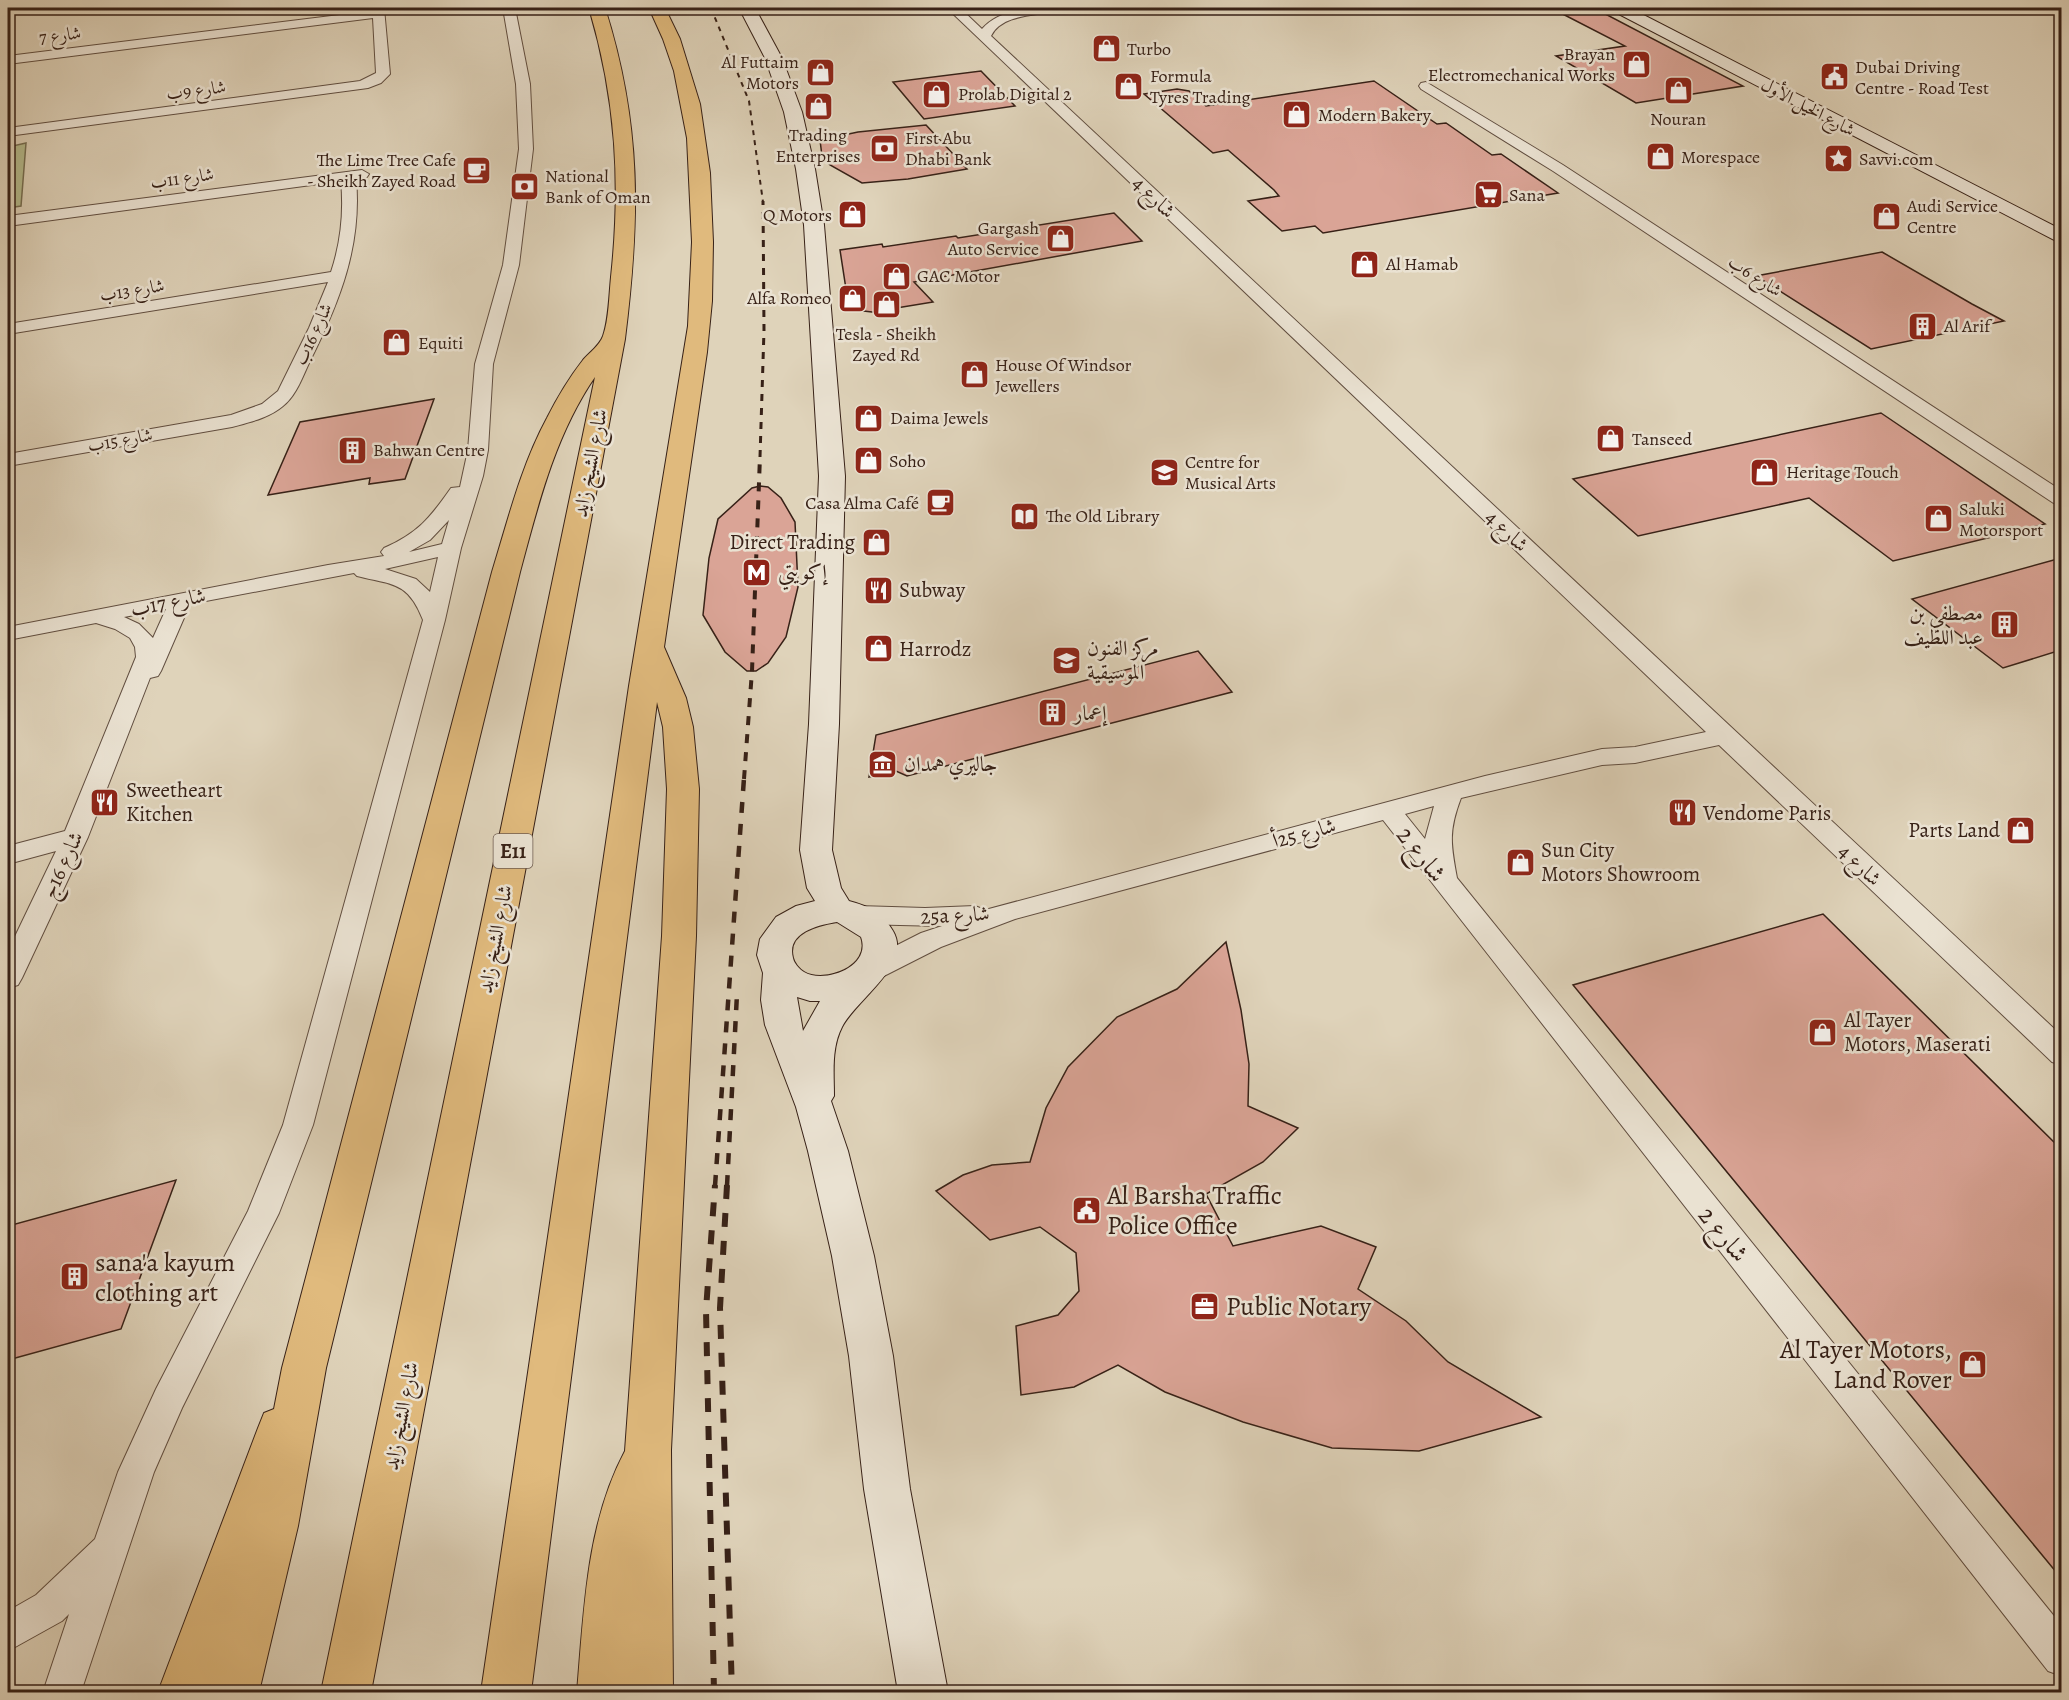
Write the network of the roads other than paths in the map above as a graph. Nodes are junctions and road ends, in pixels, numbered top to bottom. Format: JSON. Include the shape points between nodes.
{"nodes":[{"id":1,"x":509,"y":8,"type":"edge"},
{"id":2,"x":597,"y":8,"type":"edge"},
{"id":3,"x":747,"y":8,"type":"edge"},
{"id":4,"x":953,"y":8,"type":"edge"},
{"id":5,"x":1016,"y":8,"type":"edge"},
{"id":6,"x":1052,"y":8,"type":"edge"},
{"id":7,"x":1619,"y":8,"type":"edge"},
{"id":8,"x":1642,"y":8,"type":"edge"},
{"id":9,"x":996,"y":9,"type":"edge"},
{"id":10,"x":379,"y":13,"type":"edge"},
{"id":11,"x":667,"y":17,"type":"edge"},
{"id":12,"x":984,"y":37,"type":"junction"},
{"id":13,"x":8,"y":60,"type":"edge"},
{"id":14,"x":1426,"y":86,"type":"dead end"},
{"id":15,"x":8,"y":132,"type":"edge"},
{"id":16,"x":355,"y":174,"type":"joint"},
{"id":17,"x":8,"y":221,"type":"edge"},
{"id":18,"x":2061,"y":223,"type":"edge"},
{"id":19,"x":2061,"y":238,"type":"edge"},
{"id":20,"x":336,"y":280,"type":"junction"},
{"id":21,"x":8,"y":329,"type":"edge"},
{"id":22,"x":614,"y":339,"type":"junction"},
{"id":23,"x":231,"y":421,"type":"joint"},
{"id":24,"x":8,"y":460,"type":"edge"},
{"id":25,"x":475,"y":462,"type":"junction"},
{"id":26,"x":2061,"y":500,"type":"edge"},
{"id":27,"x":451,"y":548,"type":"junction"},
{"id":28,"x":328,"y":571,"type":"junction"},
{"id":29,"x":181,"y":599,"type":"junction"},
{"id":30,"x":95,"y":615,"type":"junction"},
{"id":31,"x":434,"y":620,"type":"junction"},
{"id":32,"x":8,"y":633,"type":"edge"},
{"id":33,"x":650,"y":646,"type":"junction"},
{"id":34,"x":125,"y":716,"type":"junction"},
{"id":35,"x":1716,"y":728,"type":"junction"},
{"id":36,"x":1451,"y":793,"type":"junction"},
{"id":37,"x":1389,"y":811,"type":"junction"},
{"id":38,"x":71,"y":846,"type":"junction"},
{"id":39,"x":816,"y":850,"type":"junction"},
{"id":40,"x":8,"y":855,"type":"edge"},
{"id":41,"x":8,"y":866,"type":"edge"},
{"id":42,"x":1447,"y":886,"type":"junction"},
{"id":43,"x":1008,"y":912,"type":"junction"},
{"id":44,"x":848,"y":913,"type":"junction"},
{"id":45,"x":797,"y":919,"type":"junction"},
{"id":46,"x":781,"y":973,"type":"junction"},
{"id":47,"x":864,"y":974,"type":"junction"},
{"id":48,"x":8,"y":978,"type":"edge"},
{"id":49,"x":2061,"y":1054,"type":"edge"},
{"id":50,"x":815,"y":1107,"type":"junction"},
{"id":51,"x":304,"y":1368,"type":"junction"},
{"id":52,"x":648,"y":1450,"type":"junction"},
{"id":53,"x":108,"y":1549,"type":"junction"},
{"id":54,"x":8,"y":1632,"type":"edge"},
{"id":55,"x":2061,"y":1657,"type":"edge"},
{"id":56,"x":62,"y":1692,"type":"edge"},
{"id":57,"x":183,"y":1692,"type":"edge"},
{"id":58,"x":234,"y":1692,"type":"edge"},
{"id":59,"x":346,"y":1692,"type":"edge"},
{"id":60,"x":506,"y":1692,"type":"edge"},
{"id":61,"x":602,"y":1692,"type":"edge"},
{"id":62,"x":648,"y":1692,"type":"edge"},
{"id":63,"x":923,"y":1692,"type":"edge"}],
"edges":[{"from":1,"to":25,"type":"street","via":[[522,74],[526,148],[511,265],[484,364]]},
{"from":2,"to":22,"type":"highway","name":"شارع الشيخ زايد","number":"E11","via":[[619,87],[627,154],[627,233]]},
{"from":3,"to":39,"type":"street","via":[[767,42],[798,140],[811,198],[821,316],[832,477]]},
{"from":4,"to":12,"type":"street","name":"شارع 4"},
{"from":5,"to":9,"type":"street"},
{"from":6,"to":12,"type":"street","via":[[1001,20]]},
{"from":7,"to":19,"type":"street","name":"شارع الخيل الأول"},
{"from":8,"to":18,"type":"street","name":"شارع الخيل الأول"},
{"from":10,"to":13,"type":"street","name":"شارع 7"},
{"from":10,"to":15,"type":"street","name":"شارع 9ب","via":[[384,71],[376,80],[348,88]]},
{"from":11,"to":33,"type":"highway","via":[[695,136],[702,279],[690,404]]},
{"from":12,"to":35,"type":"street","name":"شارع 4"},
{"from":14,"to":26,"type":"street","name":"شارع 6ب","via":[[1558,168]]},
{"from":16,"to":17,"type":"street","name":"شارع 11ب"},
{"from":16,"to":20,"type":"street","name":"شارع 16ب","via":[[344,256]]},
{"from":20,"to":21,"type":"street","name":"شارع 13ب"},
{"from":20,"to":23,"type":"street","name":"شارع 16ب","via":[[329,304],[283,397],[264,411]]},
{"from":22,"to":51,"type":"highway","via":[[566,401],[526,502]]},
{"from":22,"to":59,"type":"highway","name":"شارع الشيخ زايد","number":"E11"},
{"from":23,"to":24,"type":"street","name":"شارع 15ب"},
{"from":25,"to":27,"type":"street"},
{"from":25,"to":28,"type":"street","name":"شارع 17ب","via":[[444,517],[429,531],[396,551]]},
{"from":27,"to":28,"type":"street","name":"شارع 17ب"},
{"from":27,"to":31,"type":"street"},
{"from":28,"to":29,"type":"street","name":"شارع 17ب"},
{"from":28,"to":31,"type":"street","name":"شارع 17ب","via":[[378,573],[404,581],[422,593]]},
{"from":29,"to":30,"type":"street","name":"شارع 17ب"},
{"from":29,"to":34,"type":"street","name":"شارع 16ج","via":[[144,687]]},
{"from":30,"to":32,"type":"street","name":"شارع 17ب"},
{"from":30,"to":34,"type":"street","name":"شارع 16ج","via":[[134,630],[147,646],[147,657]]},
{"from":31,"to":53,"type":"street","via":[[294,1135],[263,1213],[154,1431]]},
{"from":33,"to":52,"type":"highway","via":[[678,727],[682,789],[680,936]]},
{"from":33,"to":60,"type":"highway"},
{"from":34,"to":38,"type":"street","name":"شارع 16ج"},
{"from":35,"to":36,"type":"street","name":"شارع 25أ","via":[[1635,755],[1602,757]]},
{"from":35,"to":49,"type":"street","name":"شارع 4"},
{"from":36,"to":37,"type":"street","name":"شارع 25أ"},
{"from":36,"to":42,"type":"street","via":[[1441,816],[1437,843]]},
{"from":37,"to":42,"type":"street","name":"شارع 2"},
{"from":37,"to":43,"type":"street","name":"شارع 25أ"},
{"from":38,"to":40,"type":"street"},
{"from":38,"to":41,"type":"street"},
{"from":38,"to":48,"type":"street","name":"شارع 16ج"},
{"from":39,"to":44,"type":"street","via":[[824,888]]},
{"from":39,"to":45,"type":"street","via":[[803,885]]},
{"from":42,"to":55,"type":"street","name":"شارع 2"},
{"from":43,"to":44,"type":"street","name":"25a شارع","via":[[925,917]]},
{"from":43,"to":47,"type":"street","name":"25a شارع","via":[[931,940]]},
{"from":44,"to":45,"type":"street","via":[[810,914]]},
{"from":44,"to":47,"type":"street","via":[[875,928],[881,945],[875,964]]},
{"from":45,"to":46,"type":"street","via":[[786,926],[774,944],[772,954]]},
{"from":46,"to":47,"type":"street","via":[[809,987],[836,986]]},
{"from":46,"to":50,"type":"street","via":[[778,1000],[783,1025]]},
{"from":47,"to":50,"type":"street","via":[[825,1020],[818,1036]]},
{"from":50,"to":63,"type":"street","via":[[853,1256],[871,1356],[887,1489]]},
{"from":51,"to":57,"type":"highway"},
{"from":51,"to":58,"type":"highway","via":[[277,1515]]},
{"from":52,"to":61,"type":"highway","via":[[625,1507],[618,1537]]},
{"from":52,"to":62,"type":"highway"},
{"from":53,"to":54,"type":"street","via":[[49,1608]]},
{"from":53,"to":56,"type":"street"}]}
